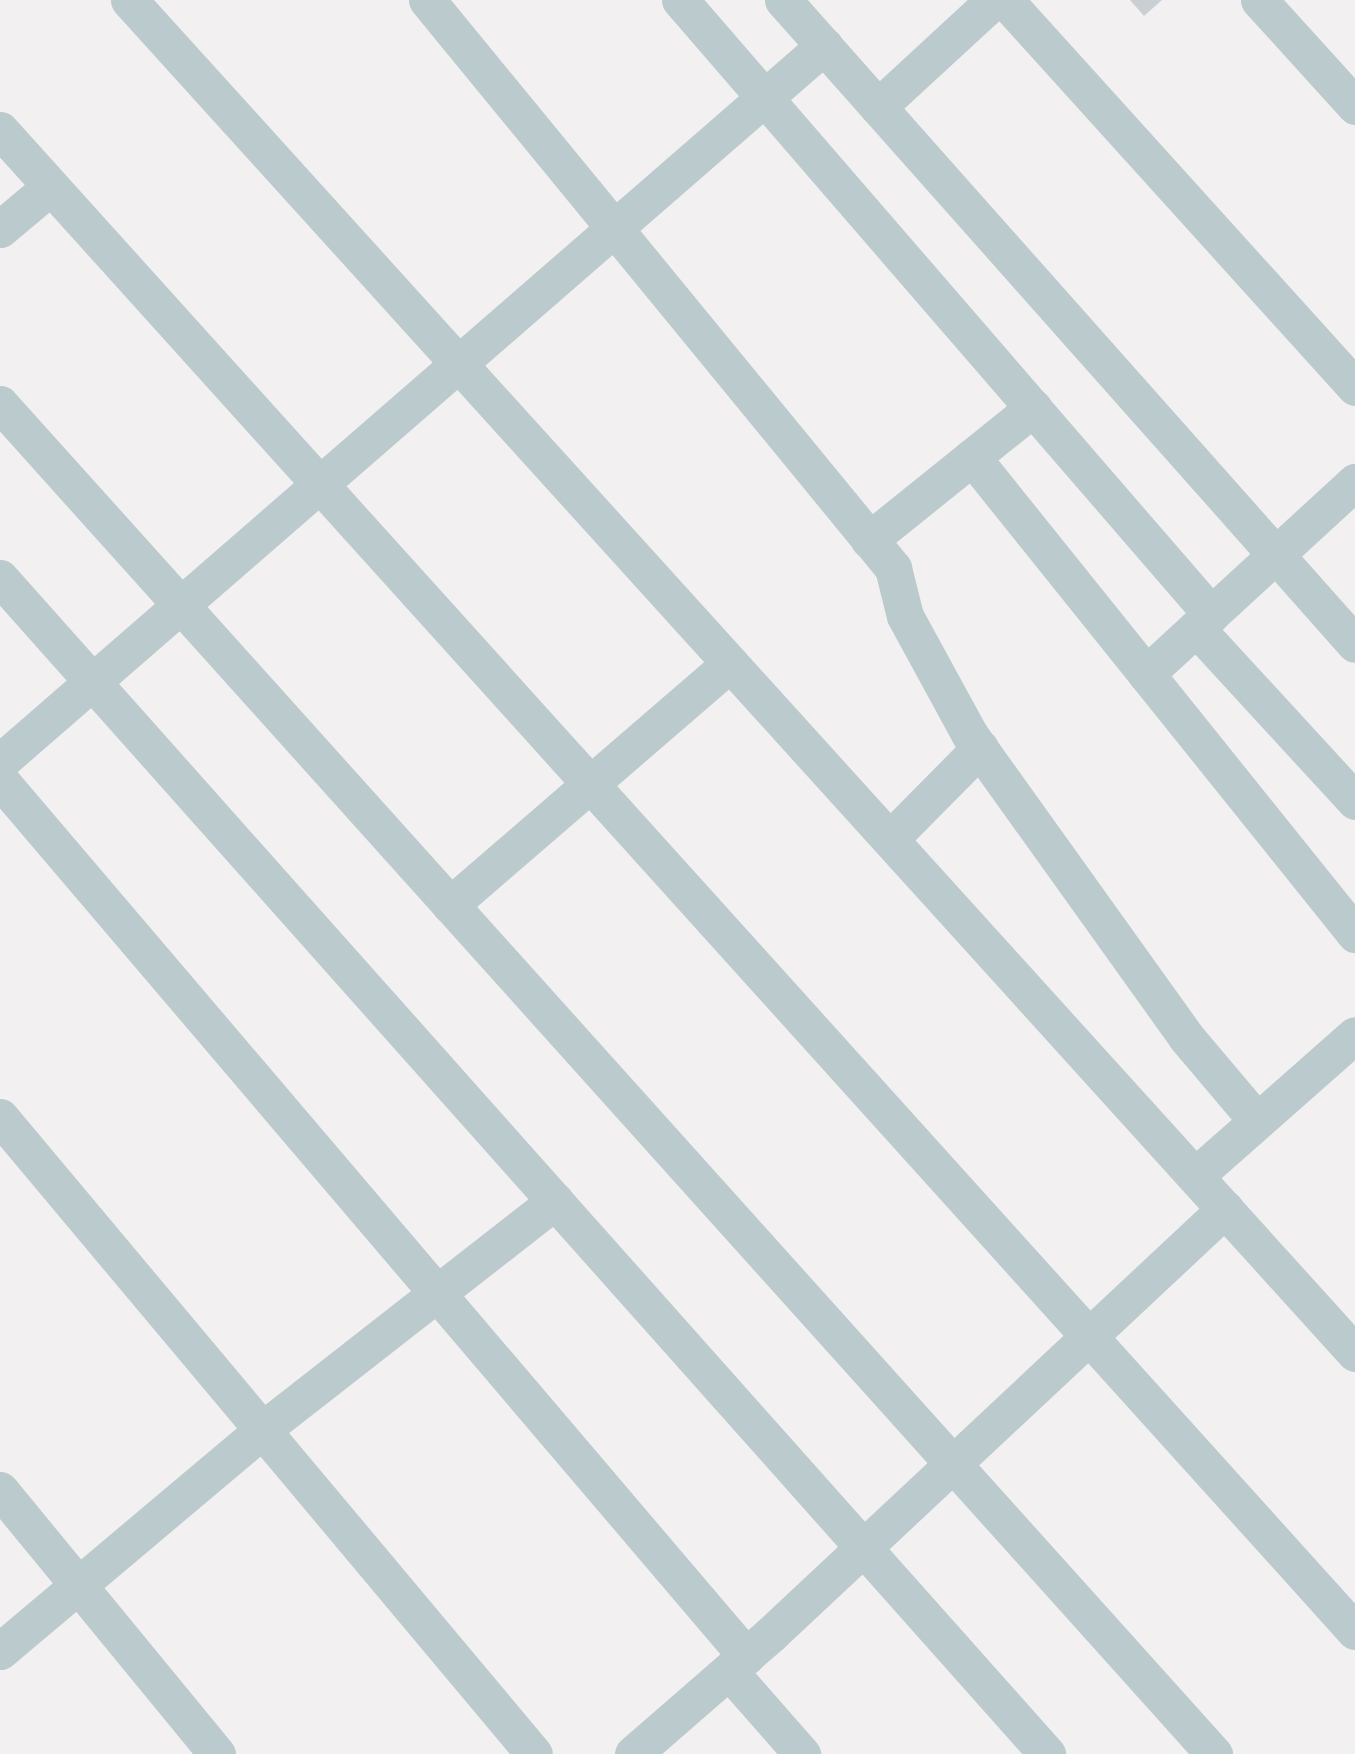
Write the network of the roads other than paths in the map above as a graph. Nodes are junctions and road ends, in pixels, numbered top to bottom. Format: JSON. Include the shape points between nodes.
{"nodes":[{"id":1,"x":130,"y":0,"type":"edge"},
{"id":2,"x":427,"y":0,"type":"edge"},
{"id":3,"x":680,"y":0,"type":"edge"},
{"id":4,"x":783,"y":0,"type":"edge"},
{"id":5,"x":993,"y":0,"type":"edge"},
{"id":6,"x":1005,"y":0,"type":"edge"},
{"id":7,"x":1259,"y":0,"type":"edge"},
{"id":8,"x":824,"y":46,"type":"junction"},
{"id":9,"x":764,"y":98,"type":"junction"},
{"id":10,"x":1355,"y":106,"type":"edge"},
{"id":11,"x":878,"y":107,"type":"junction"},
{"id":12,"x":0,"y":131,"type":"edge"},
{"id":13,"x":50,"y":187,"type":"junction"},
{"id":14,"x":614,"y":228,"type":"junction"},
{"id":15,"x":0,"y":229,"type":"edge"},
{"id":16,"x":459,"y":364,"type":"junction"},
{"id":17,"x":1355,"y":387,"type":"edge"},
{"id":18,"x":0,"y":404,"type":"edge"},
{"id":19,"x":1033,"y":408,"type":"junction"},
{"id":20,"x":972,"y":457,"type":"junction"},
{"id":21,"x":1355,"y":482,"type":"edge"},
{"id":22,"x":320,"y":485,"type":"junction"},
{"id":23,"x":869,"y":540,"type":"junction"},
{"id":24,"x":1276,"y":555,"type":"junction"},
{"id":25,"x":0,"y":578,"type":"edge"},
{"id":26,"x":181,"y":605,"type":"junction"},
{"id":27,"x":1204,"y":621,"type":"junction"},
{"id":28,"x":1355,"y":644,"type":"edge"},
{"id":29,"x":730,"y":663,"type":"junction"},
{"id":30,"x":1146,"y":674,"type":"junction"},
{"id":31,"x":93,"y":682,"type":"junction"},
{"id":32,"x":980,"y":748,"type":"junction"},
{"id":33,"x":0,"y":762,"type":"edge"},
{"id":34,"x":0,"y":780,"type":"edge"},
{"id":35,"x":590,"y":784,"type":"junction"},
{"id":36,"x":1355,"y":801,"type":"edge"},
{"id":37,"x":890,"y":839,"type":"junction"},
{"id":38,"x":450,"y":905,"type":"junction"},
{"id":39,"x":1355,"y":934,"type":"edge"},
{"id":40,"x":1355,"y":1035,"type":"edge"},
{"id":41,"x":0,"y":1117,"type":"edge"},
{"id":42,"x":1257,"y":1121,"type":"junction"},
{"id":43,"x":1195,"y":1176,"type":"junction"},
{"id":44,"x":555,"y":1201,"type":"junction"},
{"id":45,"x":1225,"y":1209,"type":"junction"},
{"id":46,"x":437,"y":1293,"type":"junction"},
{"id":47,"x":1348,"y":1331,"type":"edge"},
{"id":48,"x":1089,"y":1337,"type":"junction"},
{"id":49,"x":262,"y":1430,"type":"junction"},
{"id":50,"x":953,"y":1464,"type":"junction"},
{"id":51,"x":0,"y":1490,"type":"edge"},
{"id":52,"x":863,"y":1548,"type":"junction"},
{"id":53,"x":78,"y":1585,"type":"junction"},
{"id":54,"x":1355,"y":1631,"type":"edge"},
{"id":55,"x":0,"y":1651,"type":"edge"},
{"id":56,"x":737,"y":1663,"type":"junction"},
{"id":57,"x":217,"y":1754,"type":"edge"},
{"id":58,"x":534,"y":1754,"type":"edge"},
{"id":59,"x":633,"y":1754,"type":"edge"},
{"id":60,"x":802,"y":1754,"type":"edge"},
{"id":61,"x":1047,"y":1754,"type":"edge"},
{"id":62,"x":1214,"y":1754,"type":"edge"}],
"edges":[{"from":1,"to":16,"type":"street"},
{"from":2,"to":14,"type":"street"},
{"from":3,"to":9,"type":"street"},
{"from":4,"to":8,"type":"street"},
{"from":5,"to":11,"type":"street"},
{"from":6,"to":17,"type":"street"},
{"from":7,"to":10,"type":"street"},
{"from":8,"to":9,"type":"street"},
{"from":8,"to":11,"type":"street"},
{"from":9,"to":14,"type":"street"},
{"from":9,"to":19,"type":"street"},
{"from":11,"to":24,"type":"street"},
{"from":12,"to":13,"type":"street"},
{"from":13,"to":15,"type":"street"},
{"from":13,"to":22,"type":"street"},
{"from":14,"to":16,"type":"street"},
{"from":14,"to":23,"type":"street"},
{"from":16,"to":22,"type":"street"},
{"from":16,"to":29,"type":"street"},
{"from":18,"to":26,"type":"street"},
{"from":19,"to":20,"type":"street"},
{"from":19,"to":27,"type":"street"},
{"from":20,"to":23,"type":"street"},
{"from":20,"to":30,"type":"street"},
{"from":21,"to":24,"type":"street"},
{"from":22,"to":26,"type":"street"},
{"from":22,"to":35,"type":"street"},
{"from":23,"to":32,"type":"street","via":[[893,568],[905,616]]},
{"from":24,"to":27,"type":"street"},
{"from":24,"to":28,"type":"street"},
{"from":25,"to":31,"type":"street"},
{"from":26,"to":31,"type":"street"},
{"from":26,"to":38,"type":"street"},
{"from":27,"to":30,"type":"street"},
{"from":27,"to":36,"type":"street"},
{"from":29,"to":35,"type":"street"},
{"from":29,"to":37,"type":"street"},
{"from":30,"to":39,"type":"street"},
{"from":31,"to":33,"type":"street"},
{"from":31,"to":44,"type":"street"},
{"from":32,"to":37,"type":"street"},
{"from":32,"to":42,"type":"street","via":[[1186,1037]]},
{"from":34,"to":46,"type":"street"},
{"from":35,"to":38,"type":"street"},
{"from":35,"to":48,"type":"street"},
{"from":37,"to":43,"type":"street"},
{"from":38,"to":50,"type":"street"},
{"from":40,"to":42,"type":"street"},
{"from":41,"to":49,"type":"street"},
{"from":42,"to":43,"type":"street"},
{"from":43,"to":45,"type":"street"},
{"from":44,"to":46,"type":"street"},
{"from":44,"to":52,"type":"street"},
{"from":45,"to":47,"type":"street"},
{"from":45,"to":48,"type":"street"},
{"from":46,"to":49,"type":"street"},
{"from":46,"to":56,"type":"street"},
{"from":48,"to":50,"type":"street"},
{"from":48,"to":54,"type":"street"},
{"from":49,"to":53,"type":"street"},
{"from":49,"to":58,"type":"street"},
{"from":50,"to":52,"type":"street"},
{"from":50,"to":62,"type":"street"},
{"from":51,"to":53,"type":"street"},
{"from":52,"to":56,"type":"street"},
{"from":52,"to":61,"type":"street"},
{"from":53,"to":55,"type":"street"},
{"from":53,"to":57,"type":"street"},
{"from":56,"to":59,"type":"street"},
{"from":56,"to":60,"type":"street"}]}
